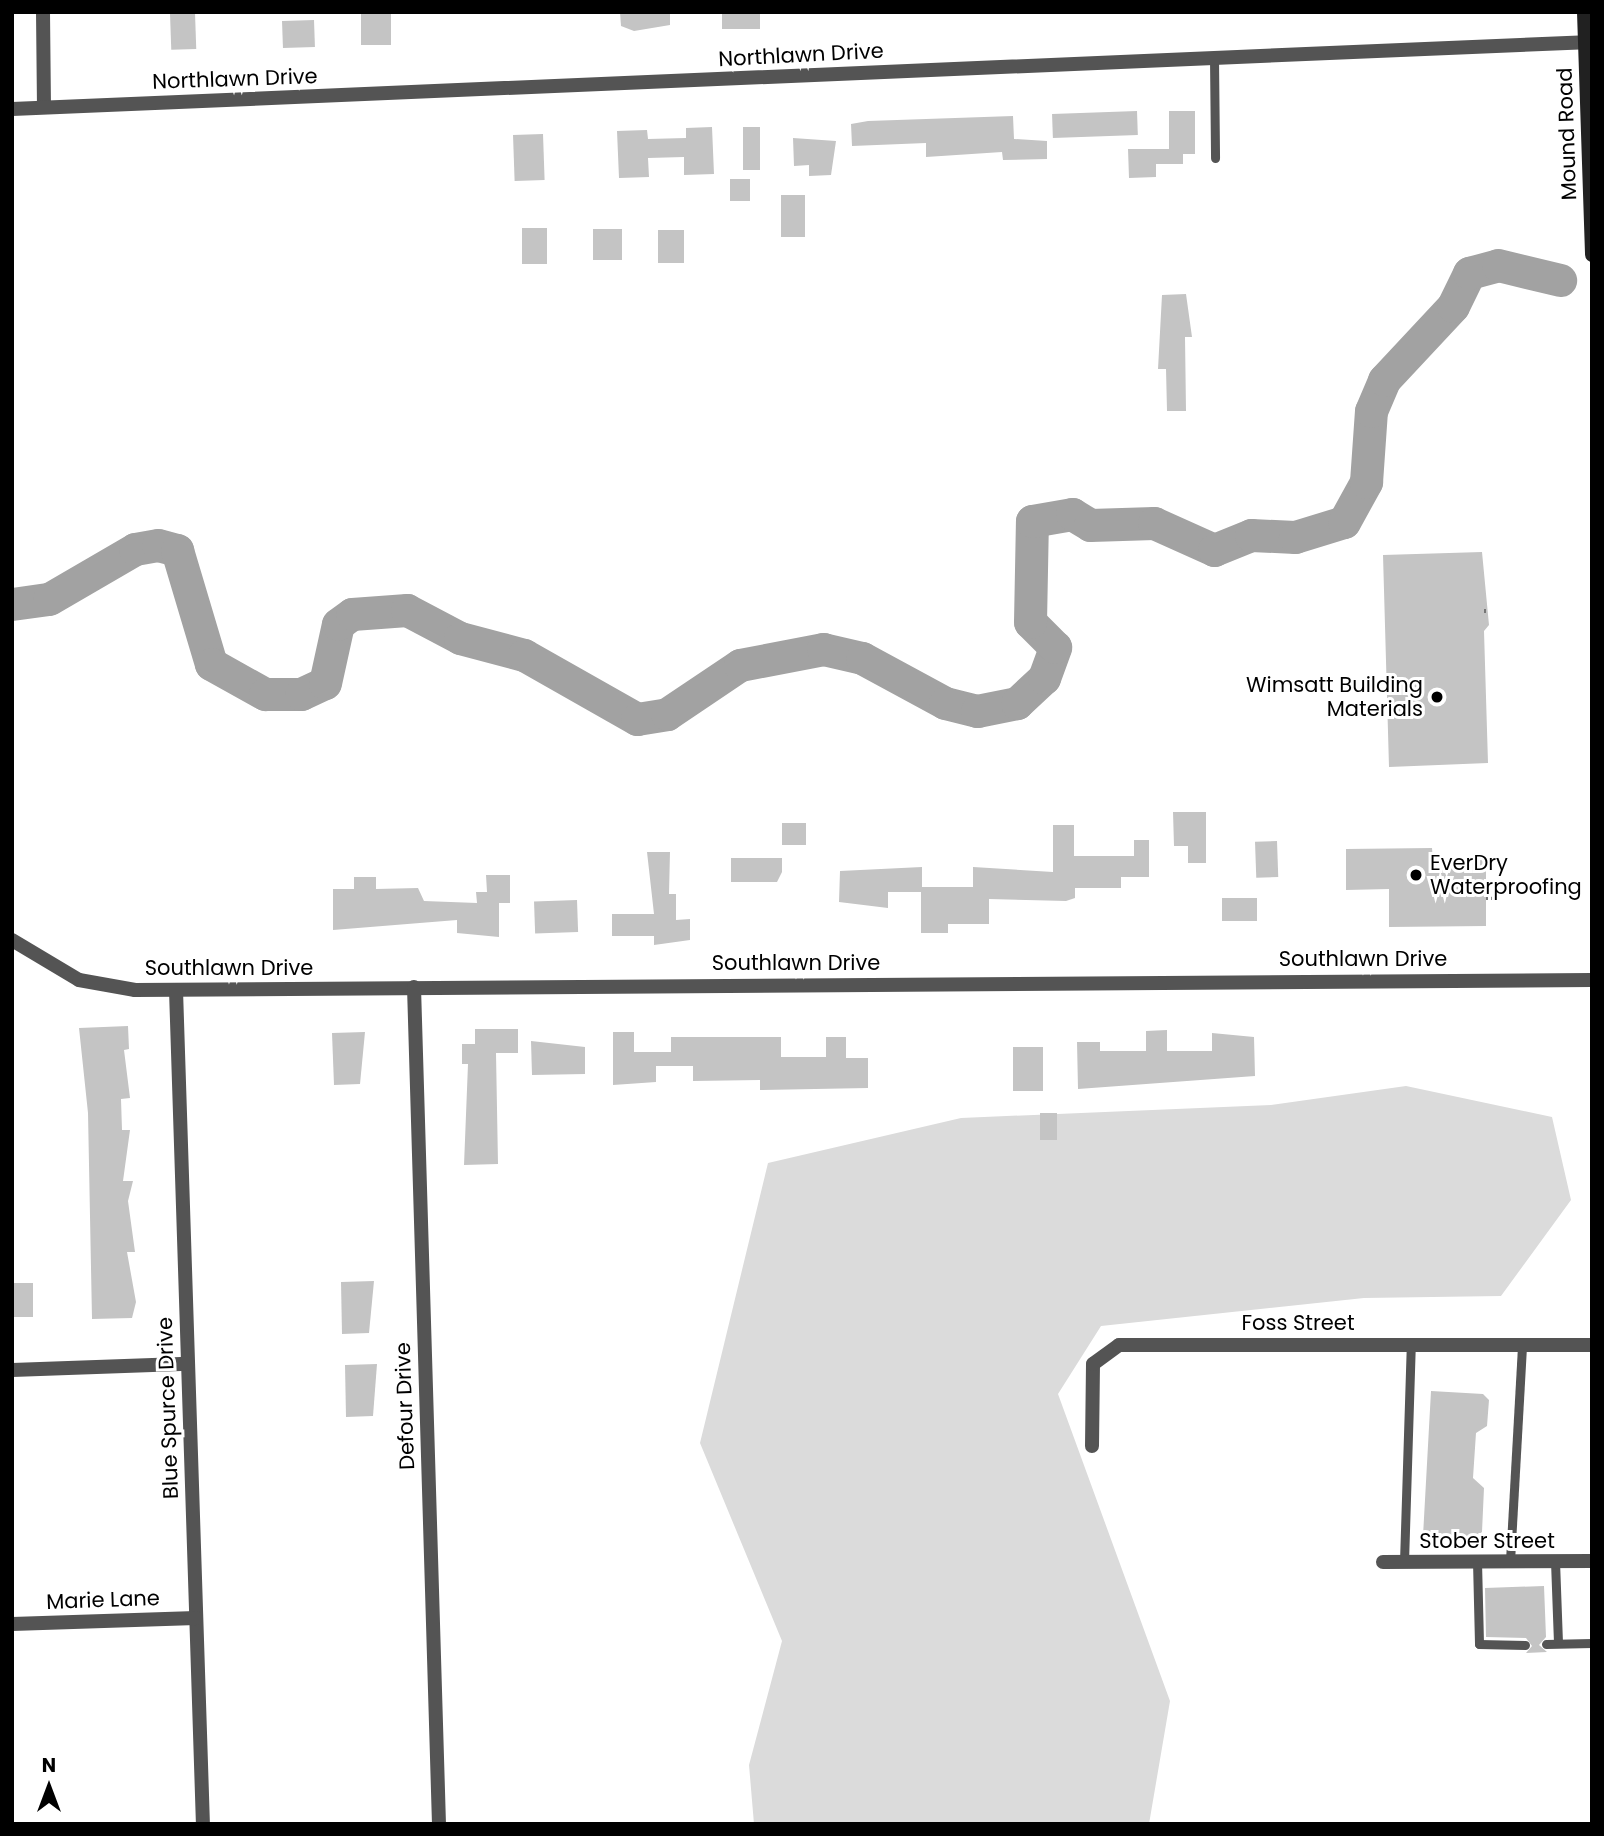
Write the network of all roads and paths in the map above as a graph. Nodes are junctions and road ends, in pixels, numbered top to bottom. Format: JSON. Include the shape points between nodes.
{"nodes":[{"id":1,"x":43,"y":12,"type":"edge"},
{"id":2,"x":1584,"y":12,"type":"edge"},
{"id":3,"x":1589,"y":42,"type":"edge"},
{"id":4,"x":1214,"y":58,"type":"junction"},
{"id":5,"x":44,"y":107,"type":"junction"},
{"id":6,"x":12,"y":109,"type":"edge"},
{"id":7,"x":1215,"y":158,"type":"dead end"},
{"id":8,"x":1592,"y":255,"type":"edge"},
{"id":9,"x":12,"y":940,"type":"edge"},
{"id":10,"x":1592,"y":980,"type":"edge"},
{"id":11,"x":414,"y":987,"type":"junction"},
{"id":12,"x":176,"y":990,"type":"junction"},
{"id":13,"x":1411,"y":1344,"type":"junction"},
{"id":14,"x":1522,"y":1344,"type":"junction"},
{"id":15,"x":1592,"y":1345,"type":"edge"},
{"id":16,"x":188,"y":1364,"type":"junction"},
{"id":17,"x":12,"y":1370,"type":"edge"},
{"id":18,"x":1092,"y":1446,"type":"dead end"},
{"id":19,"x":1592,"y":1561,"type":"edge"},
{"id":20,"x":1383,"y":1562,"type":"dead end"},
{"id":21,"x":1405,"y":1562,"type":"junction"},
{"id":22,"x":1477,"y":1562,"type":"junction"},
{"id":23,"x":1510,"y":1562,"type":"junction"},
{"id":24,"x":1555,"y":1562,"type":"junction"},
{"id":25,"x":196,"y":1618,"type":"junction"},
{"id":26,"x":12,"y":1624,"type":"edge"},
{"id":27,"x":1558,"y":1642,"type":"junction"},
{"id":28,"x":1592,"y":1643,"type":"edge"},
{"id":29,"x":1546,"y":1644,"type":"dead end"},
{"id":30,"x":1525,"y":1645,"type":"dead end"},
{"id":31,"x":203,"y":1824,"type":"edge"},
{"id":32,"x":439,"y":1824,"type":"edge"}],
"edges":[{"from":1,"to":5,"type":"street"},
{"from":2,"to":3,"type":"main road","name":"Mound Road"},
{"from":3,"to":4,"type":"street","name":"Northlawn Drive"},
{"from":3,"to":8,"type":"main road","name":"Mound Road"},
{"from":4,"to":5,"type":"street","name":"Northlawn Drive"},
{"from":4,"to":7,"type":"lane"},
{"from":5,"to":6,"type":"street","name":"Northlawn Drive"},
{"from":9,"to":12,"type":"street","name":"Southlawn Drive","via":[[79,980],[107,988]]},
{"from":10,"to":11,"type":"street","name":"Southlawn Drive"},
{"from":11,"to":12,"type":"street","name":"Southlawn Drive"},
{"from":11,"to":32,"type":"street","name":"Defour Drive"},
{"from":12,"to":16,"type":"street","name":"Blue Spurce Drive"},
{"from":13,"to":14,"type":"street","name":"Foss Street"},
{"from":13,"to":18,"type":"street","name":"Foss Street","via":[[1108,1348],[1093,1364]]},
{"from":13,"to":21,"type":"lane"},
{"from":14,"to":15,"type":"street","name":"Foss Street"},
{"from":14,"to":23,"type":"lane"},
{"from":16,"to":17,"type":"street"},
{"from":16,"to":25,"type":"street","name":"Blue Spurce Drive"},
{"from":19,"to":24,"type":"street","name":"Stober Street"},
{"from":20,"to":21,"type":"street","name":"Stober Street"},
{"from":21,"to":22,"type":"street","name":"Stober Street"},
{"from":22,"to":23,"type":"street","name":"Stober Street"},
{"from":22,"to":30,"type":"lane","via":[[1479,1644]]},
{"from":23,"to":24,"type":"street","name":"Stober Street"},
{"from":24,"to":27,"type":"lane"},
{"from":25,"to":26,"type":"street","name":"Marie Lane"},
{"from":25,"to":31,"type":"street","name":"Blue Spurce Drive"},
{"from":27,"to":28,"type":"lane"},
{"from":27,"to":29,"type":"lane"}]}
